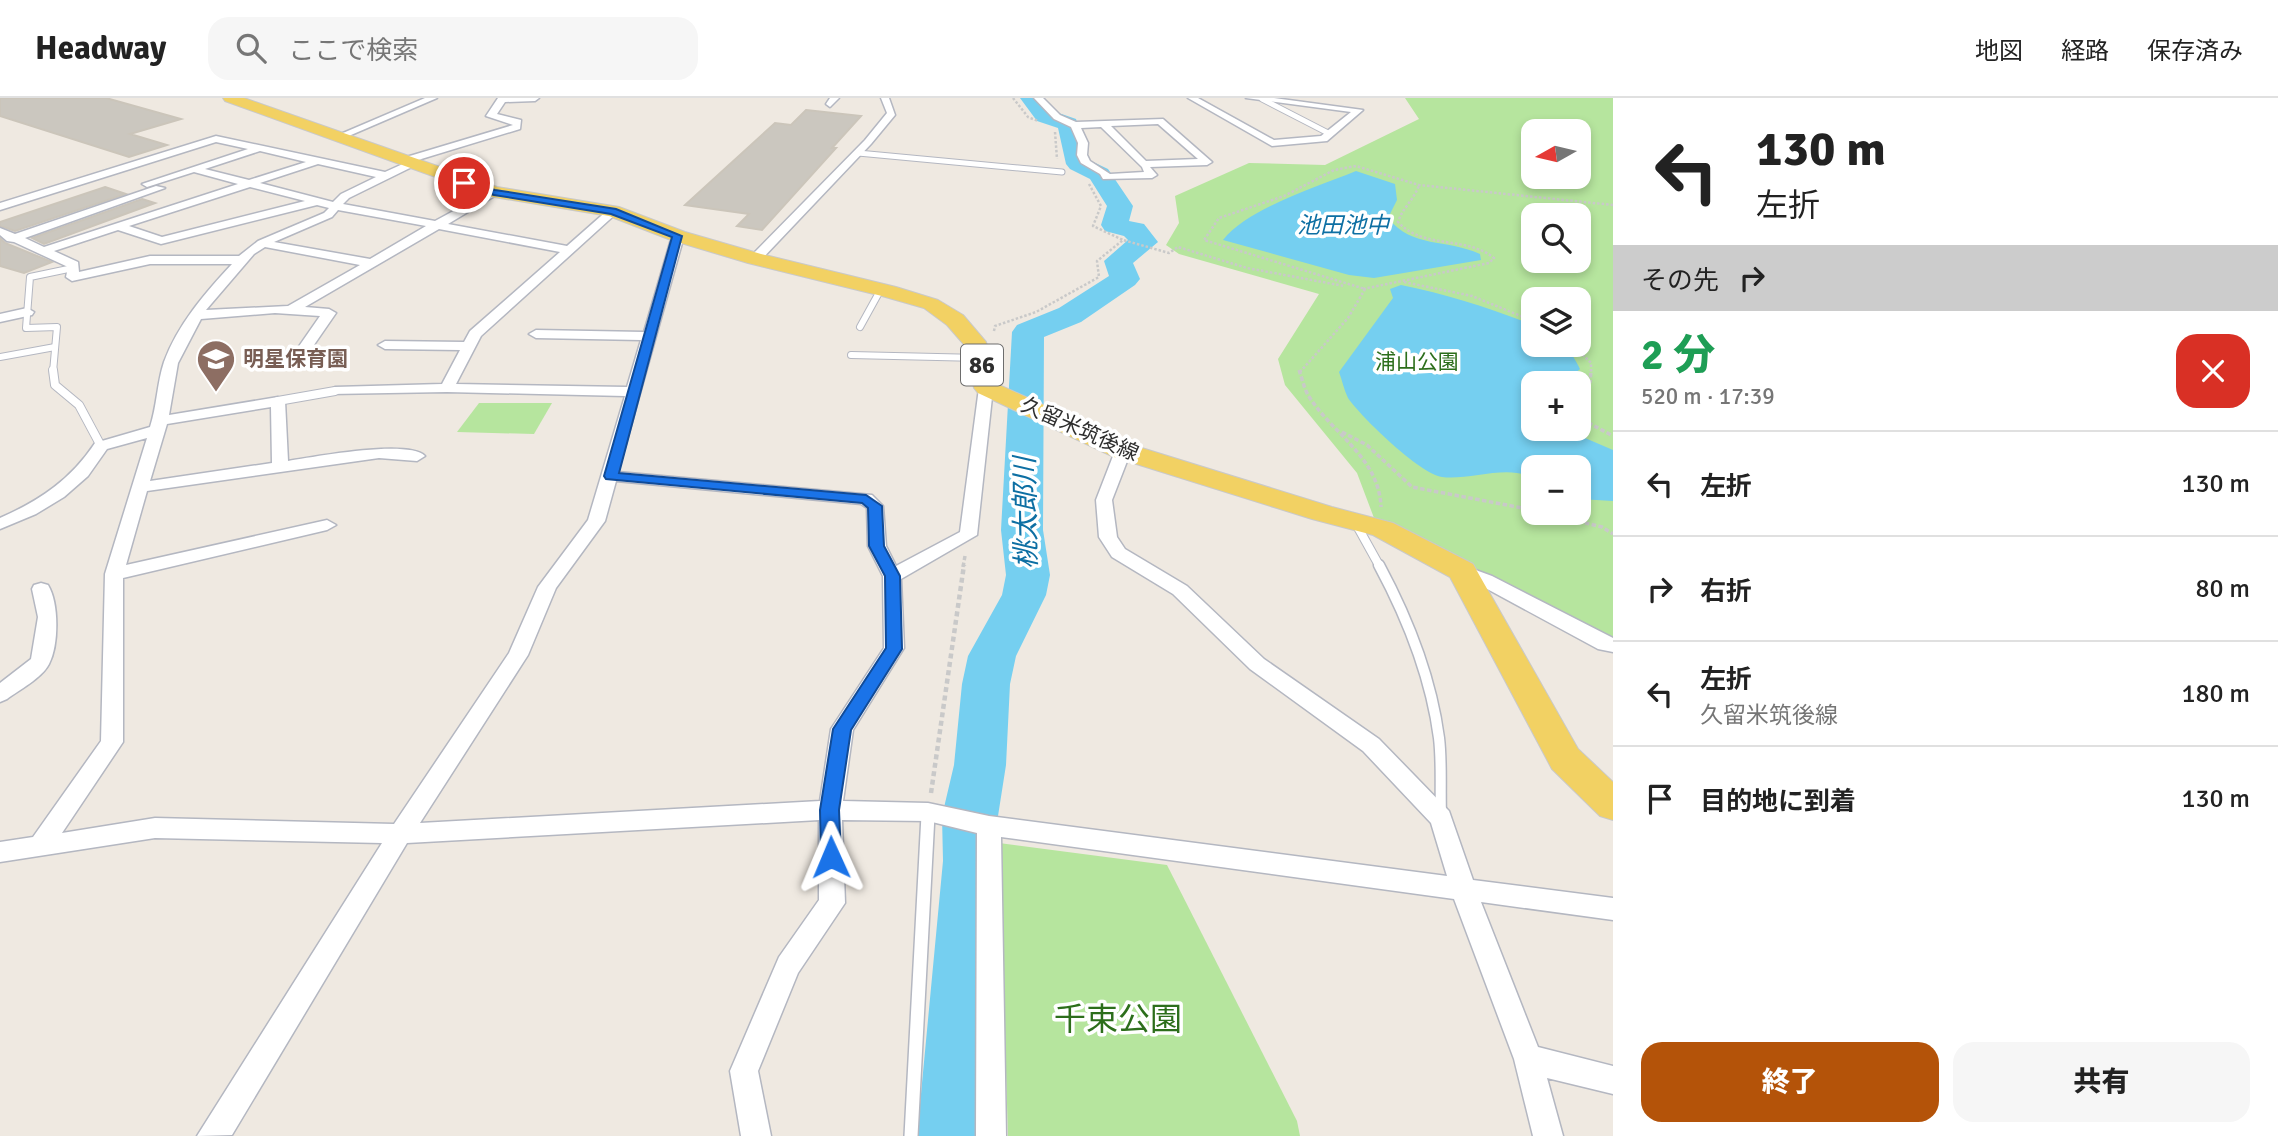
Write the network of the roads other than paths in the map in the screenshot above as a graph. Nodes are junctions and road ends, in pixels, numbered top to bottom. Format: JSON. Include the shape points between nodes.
{"nodes":[{"id":1,"x":230,"y":98,"type":"edge"},
{"id":2,"x":433,"y":98,"type":"edge"},
{"id":3,"x":535,"y":98,"type":"edge"},
{"id":4,"x":885,"y":98,"type":"edge"},
{"id":5,"x":1038,"y":98,"type":"edge"},
{"id":6,"x":1192,"y":98,"type":"edge"},
{"id":7,"x":1250,"y":98,"type":"edge"},
{"id":8,"x":1262,"y":99,"type":"edge"},
{"id":9,"x":1103,"y":124,"type":"junction"},
{"id":10,"x":1075,"y":125,"type":"junction"},
{"id":11,"x":1330,"y":134,"type":"junction"},
{"id":12,"x":341,"y":136,"type":"junction"},
{"id":13,"x":258,"y":148,"type":"junction"},
{"id":14,"x":858,"y":153,"type":"junction"},
{"id":15,"x":411,"y":161,"type":"junction"},
{"id":16,"x":317,"y":162,"type":"junction"},
{"id":17,"x":1143,"y":164,"type":"junction"},
{"id":18,"x":194,"y":169,"type":"junction"},
{"id":19,"x":1062,"y":172,"type":"dead end"},
{"id":20,"x":109,"y":173,"type":"junction"},
{"id":21,"x":387,"y":176,"type":"junction"},
{"id":22,"x":249,"y":183,"type":"junction"},
{"id":23,"x":147,"y":184,"type":"junction"},
{"id":24,"x":160,"y":188,"type":"junction"},
{"id":25,"x":494,"y":192,"type":"junction"},
{"id":26,"x":198,"y":200,"type":"junction"},
{"id":27,"x":318,"y":202,"type":"junction"},
{"id":28,"x":335,"y":206,"type":"junction"},
{"id":29,"x":0,"y":207,"type":"edge"},
{"id":30,"x":613,"y":211,"type":"junction"},
{"id":31,"x":117,"y":226,"type":"junction"},
{"id":32,"x":434,"y":226,"type":"junction"},
{"id":33,"x":0,"y":231,"type":"edge"},
{"id":34,"x":255,"y":231,"type":"junction"},
{"id":35,"x":678,"y":236,"type":"junction"},
{"id":36,"x":17,"y":237,"type":"junction"},
{"id":37,"x":160,"y":241,"type":"junction"},
{"id":38,"x":0,"y":243,"type":"edge"},
{"id":39,"x":571,"y":250,"type":"junction"},
{"id":40,"x":43,"y":251,"type":"junction"},
{"id":41,"x":755,"y":259,"type":"junction"},
{"id":42,"x":184,"y":260,"type":"junction"},
{"id":43,"x":241,"y":260,"type":"junction"},
{"id":44,"x":371,"y":263,"type":"junction"},
{"id":45,"x":73,"y":268,"type":"junction"},
{"id":46,"x":881,"y":289,"type":"junction"},
{"id":47,"x":289,"y":311,"type":"junction"},
{"id":48,"x":27,"y":312,"type":"junction"},
{"id":49,"x":196,"y":315,"type":"junction"},
{"id":50,"x":0,"y":317,"type":"edge"},
{"id":51,"x":860,"y":327,"type":"dead end"},
{"id":52,"x":536,"y":334,"type":"dead end"},
{"id":53,"x":650,"y":336,"type":"junction"},
{"id":54,"x":385,"y":345,"type":"dead end"},
{"id":55,"x":469,"y":346,"type":"junction"},
{"id":56,"x":55,"y":347,"type":"junction"},
{"id":57,"x":987,"y":348,"type":"junction"},
{"id":58,"x":302,"y":352,"type":"dead end"},
{"id":59,"x":851,"y":355,"type":"dead end"},
{"id":60,"x":0,"y":357,"type":"edge"},
{"id":61,"x":447,"y":388,"type":"junction"},
{"id":62,"x":986,"y":388,"type":"junction"},
{"id":63,"x":335,"y":391,"type":"joint"},
{"id":64,"x":634,"y":392,"type":"junction"},
{"id":65,"x":278,"y":401,"type":"junction"},
{"id":66,"x":158,"y":425,"type":"junction"},
{"id":67,"x":101,"y":446,"type":"junction"},
{"id":68,"x":1123,"y":451,"type":"junction"},
{"id":69,"x":417,"y":456,"type":"dead end"},
{"id":70,"x":280,"y":467,"type":"junction"},
{"id":71,"x":611,"y":476,"type":"junction"},
{"id":72,"x":140,"y":487,"type":"junction"},
{"id":73,"x":1355,"y":522,"type":"junction"},
{"id":74,"x":0,"y":524,"type":"edge"},
{"id":75,"x":327,"y":524,"type":"dead end"},
{"id":76,"x":1462,"y":572,"type":"junction"},
{"id":77,"x":114,"y":574,"type":"junction"},
{"id":78,"x":892,"y":576,"type":"junction"},
{"id":79,"x":41,"y":589,"type":"dead end"},
{"id":80,"x":1613,"y":645,"type":"edge"},
{"id":81,"x":0,"y":694,"type":"edge"},
{"id":82,"x":1613,"y":805,"type":"edge"},
{"id":83,"x":830,"y":810,"type":"junction"},
{"id":84,"x":929,"y":812,"type":"junction"},
{"id":85,"x":1441,"y":818,"type":"junction"},
{"id":86,"x":989,"y":826,"type":"junction"},
{"id":87,"x":400,"y":834,"type":"junction"},
{"id":88,"x":39,"y":847,"type":"junction"},
{"id":89,"x":3,"y":855,"type":"edge"},
{"id":90,"x":1464,"y":891,"type":"junction"},
{"id":91,"x":1613,"y":909,"type":"edge"},
{"id":92,"x":1528,"y":1059,"type":"junction"},
{"id":93,"x":1613,"y":1080,"type":"edge"},
{"id":94,"x":212,"y":1136,"type":"edge"},
{"id":95,"x":757,"y":1136,"type":"edge"},
{"id":96,"x":911,"y":1136,"type":"edge"},
{"id":97,"x":991,"y":1136,"type":"edge"},
{"id":98,"x":1548,"y":1136,"type":"edge"}],
"edges":[{"from":1,"to":12,"type":"main road","name":"久留米筑後線","number":"86"},
{"from":2,"to":12,"type":"street"},
{"from":3,"to":15,"type":"street","via":[[502,99],[491,116],[519,122],[517,127]]},
{"from":4,"to":14,"type":"street","via":[[892,113]]},
{"from":5,"to":10,"type":"street","via":[[1056,117]]},
{"from":6,"to":11,"type":"street","via":[[1272,142],[1324,139]]},
{"from":7,"to":8,"type":"street"},
{"from":8,"to":11,"type":"lane"},
{"from":8,"to":11,"type":"street","via":[[1359,110]]},
{"from":9,"to":10,"type":"street"},
{"from":9,"to":17,"type":"street"},
{"from":9,"to":17,"type":"street","via":[[1160,121],[1207,162]]},
{"from":10,"to":17,"type":"street","via":[[1086,163],[1107,177],[1152,175]]},
{"from":12,"to":15,"type":"main road","name":"久留米筑後線","number":"86"},
{"from":13,"to":16,"type":"street"},
{"from":13,"to":18,"type":"street"},
{"from":13,"to":20,"type":"street","via":[[216,139]]},
{"from":14,"to":19,"type":"lane"},
{"from":14,"to":41,"type":"street"},
{"from":15,"to":21,"type":"street"},
{"from":15,"to":25,"type":"main road","name":"久留米筑後線","number":"86"},
{"from":16,"to":21,"type":"street"},
{"from":16,"to":22,"type":"street"},
{"from":18,"to":22,"type":"street"},
{"from":18,"to":23,"type":"street"},
{"from":20,"to":23,"type":"street"},
{"from":20,"to":29,"type":"street"},
{"from":21,"to":28,"type":"street","via":[[345,196]]},
{"from":22,"to":26,"type":"street"},
{"from":22,"to":27,"type":"street"},
{"from":23,"to":24,"type":"street"},
{"from":24,"to":26,"type":"street"},
{"from":24,"to":36,"type":"street"},
{"from":25,"to":30,"type":"main road","name":"久留米筑後線","number":"86"},
{"from":25,"to":32,"type":"street"},
{"from":26,"to":31,"type":"street"},
{"from":27,"to":28,"type":"street"},
{"from":27,"to":34,"type":"street"},
{"from":28,"to":32,"type":"street"},
{"from":28,"to":34,"type":"street","via":[[328,215]]},
{"from":30,"to":35,"type":"main road","name":"久留米筑後線","number":"86"},
{"from":30,"to":39,"type":"street"},
{"from":31,"to":37,"type":"street"},
{"from":31,"to":40,"type":"street"},
{"from":32,"to":39,"type":"street"},
{"from":32,"to":44,"type":"street"},
{"from":33,"to":36,"type":"street"},
{"from":34,"to":37,"type":"street"},
{"from":34,"to":43,"type":"street"},
{"from":34,"to":44,"type":"street"},
{"from":35,"to":41,"type":"main road","name":"久留米筑後線","number":"86"},
{"from":35,"to":53,"type":"street"},
{"from":36,"to":38,"type":"street"},
{"from":36,"to":40,"type":"street"},
{"from":37,"to":42,"type":"street"},
{"from":39,"to":55,"type":"street","via":[[475,334]]},
{"from":40,"to":45,"type":"street"},
{"from":41,"to":46,"type":"main road","name":"久留米筑後線","number":"86"},
{"from":42,"to":43,"type":"street"},
{"from":42,"to":45,"type":"street","via":[[150,260],[72,277]]},
{"from":43,"to":49,"type":"street"},
{"from":44,"to":47,"type":"street"},
{"from":45,"to":48,"type":"lane","via":[[30,277]]},
{"from":46,"to":51,"type":"lane"},
{"from":46,"to":57,"type":"main road","name":"久留米筑後線","number":"86","via":[[931,304],[955,320],[978,347]]},
{"from":47,"to":49,"type":"street"},
{"from":47,"to":58,"type":"street","via":[[330,313]]},
{"from":48,"to":50,"type":"street"},
{"from":48,"to":56,"type":"lane","via":[[26,328],[57,327]]},
{"from":49,"to":66,"type":"street","via":[[171,363]]},
{"from":52,"to":53,"type":"street"},
{"from":53,"to":64,"type":"street"},
{"from":54,"to":55,"type":"street"},
{"from":55,"to":61,"type":"street"},
{"from":56,"to":60,"type":"lane"},
{"from":56,"to":67,"type":"lane","via":[[55,384],[79,405]]},
{"from":57,"to":59,"type":"lane"},
{"from":57,"to":62,"type":"main road","name":"久留米筑後線","number":"86"},
{"from":61,"to":63,"type":"street"},
{"from":61,"to":64,"type":"street"},
{"from":62,"to":68,"type":"main road","name":"久留米筑後線","number":"86"},
{"from":62,"to":78,"type":"street","via":[[968,535]]},
{"from":63,"to":65,"type":"lane"},
{"from":64,"to":71,"type":"street"},
{"from":65,"to":66,"type":"street"},
{"from":65,"to":70,"type":"street"},
{"from":66,"to":67,"type":"street"},
{"from":66,"to":72,"type":"street"},
{"from":67,"to":74,"type":"street","via":[[92,463],[65,491]]},
{"from":68,"to":73,"type":"main road","name":"久留米筑後線","number":"86"},
{"from":68,"to":85,"type":"street","via":[[1104,500],[1108,537],[1118,553],[1180,590],[1257,664],[1371,745]]},
{"from":69,"to":70,"type":"street","via":[[379,453]]},
{"from":70,"to":72,"type":"street"},
{"from":71,"to":78,"type":"street","via":[[866,499],[875,506],[877,546]]},
{"from":71,"to":87,"type":"street","via":[[596,521],[547,587],[518,655]]},
{"from":72,"to":77,"type":"street"},
{"from":73,"to":76,"type":"main road","name":"久留米筑後線","number":"86","via":[[1383,529]]},
{"from":73,"to":85,"type":"lane","via":[[1386,575],[1427,677],[1439,739]]},
{"from":75,"to":77,"type":"street"},
{"from":76,"to":80,"type":"street"},
{"from":76,"to":82,"type":"main road","via":[[1565,759]]},
{"from":77,"to":88,"type":"street","via":[[112,742]]},
{"from":78,"to":83,"type":"street","via":[[894,649],[842,729]]},
{"from":79,"to":81,"type":"street","via":[[48,617],[40,662]]},
{"from":83,"to":84,"type":"street"},
{"from":83,"to":87,"type":"street"},
{"from":83,"to":95,"type":"street","via":[[832,903],[788,966],[744,1071]]},
{"from":84,"to":86,"type":"street"},
{"from":84,"to":96,"type":"lane"},
{"from":85,"to":90,"type":"street"},
{"from":86,"to":90,"type":"street"},
{"from":86,"to":97,"type":"street"},
{"from":87,"to":88,"type":"street","via":[[155,828]]},
{"from":87,"to":94,"type":"street"},
{"from":88,"to":89,"type":"street"},
{"from":90,"to":91,"type":"street"},
{"from":90,"to":92,"type":"street"},
{"from":92,"to":93,"type":"street"},
{"from":92,"to":98,"type":"street"}]}
